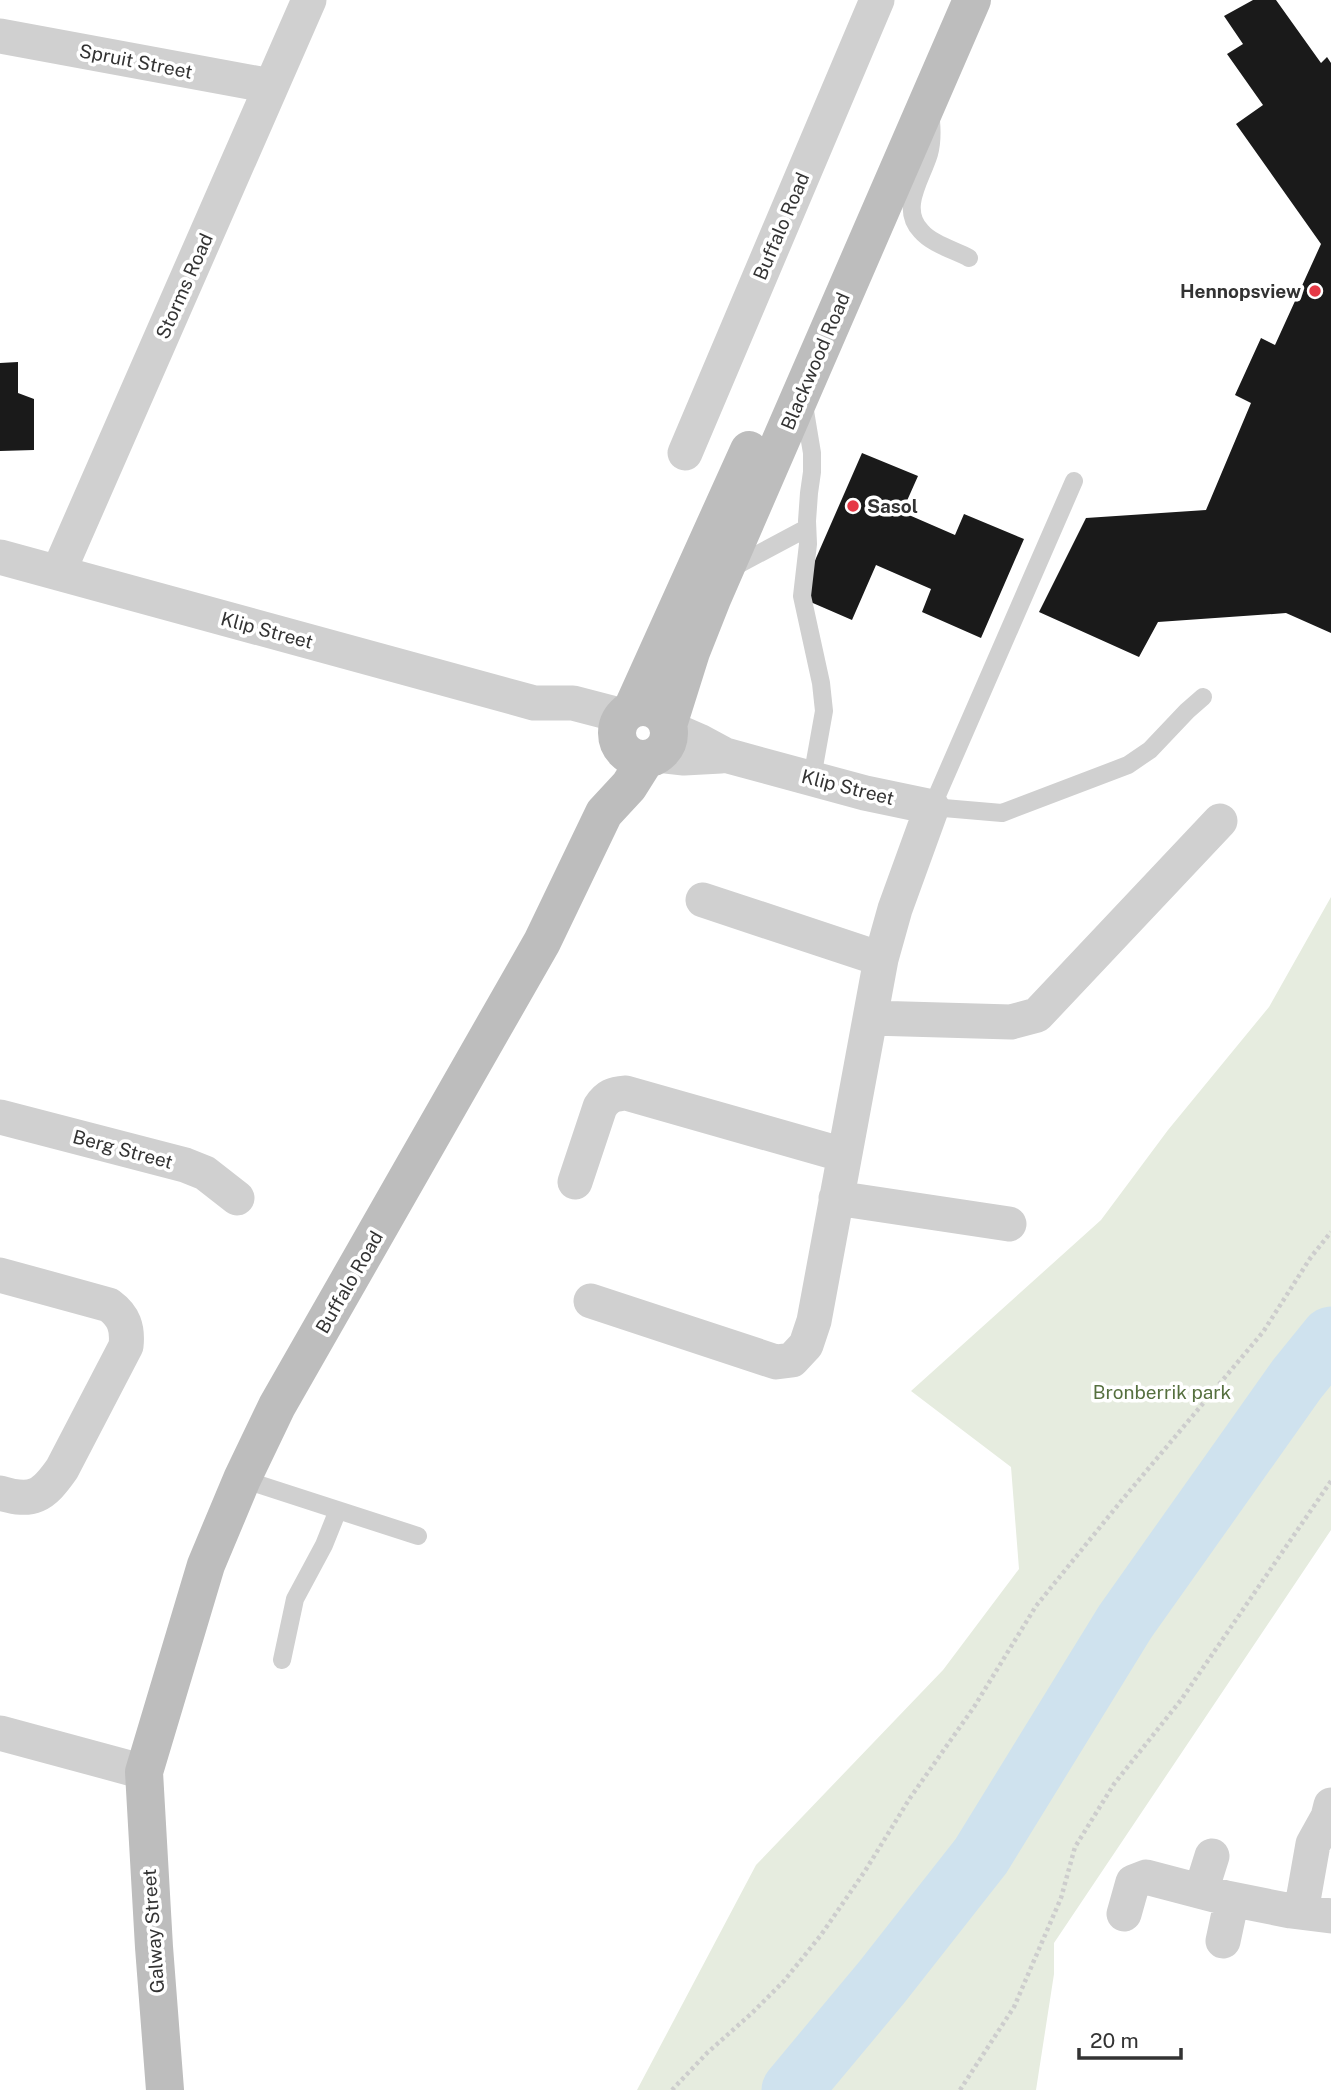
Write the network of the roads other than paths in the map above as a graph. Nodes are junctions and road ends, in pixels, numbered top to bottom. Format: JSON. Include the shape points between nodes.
{"nodes":[{"id":1,"x":309,"y":0,"type":"edge"},
{"id":2,"x":877,"y":0,"type":"edge"},
{"id":3,"x":951,"y":0,"type":"edge"},
{"id":4,"x":972,"y":0,"type":"edge"},
{"id":5,"x":0,"y":36,"type":"edge"},
{"id":6,"x":271,"y":86,"type":"junction"},
{"id":7,"x":919,"y":96,"type":"junction"},
{"id":8,"x":969,"y":258,"type":"dead end"},
{"id":9,"x":802,"y":392,"type":"junction"},
{"id":10,"x":685,"y":453,"type":"dead end"},
{"id":11,"x":1074,"y":481,"type":"dead end"},
{"id":12,"x":807,"y":528,"type":"junction"},
{"id":13,"x":0,"y":557,"type":"edge"},
{"id":14,"x":725,"y":571,"type":"junction"},
{"id":15,"x":58,"y":573,"type":"junction"},
{"id":16,"x":1203,"y":697,"type":"dead end"},
{"id":17,"x":641,"y":735,"type":"junction"},
{"id":18,"x":812,"y":778,"type":"junction"},
{"id":19,"x":932,"y":807,"type":"junction"},
{"id":20,"x":1220,"y":821,"type":"dead end"},
{"id":21,"x":703,"y":900,"type":"dead end"},
{"id":22,"x":881,"y":959,"type":"junction"},
{"id":23,"x":871,"y":1018,"type":"junction"},
{"id":24,"x":0,"y":1117,"type":"edge"},
{"id":25,"x":844,"y":1154,"type":"junction"},
{"id":26,"x":575,"y":1182,"type":"dead end"},
{"id":27,"x":237,"y":1198,"type":"dead end"},
{"id":28,"x":836,"y":1198,"type":"junction"},
{"id":29,"x":1009,"y":1224,"type":"dead end"},
{"id":30,"x":0,"y":1275,"type":"edge"},
{"id":31,"x":591,"y":1301,"type":"dead end"},
{"id":32,"x":242,"y":1479,"type":"junction"},
{"id":33,"x":0,"y":1493,"type":"edge"},
{"id":34,"x":338,"y":1510,"type":"junction"},
{"id":35,"x":418,"y":1536,"type":"dead end"},
{"id":36,"x":282,"y":1660,"type":"dead end"},
{"id":37,"x":0,"y":1733,"type":"edge"},
{"id":38,"x":144,"y":1772,"type":"junction"},
{"id":39,"x":1331,"y":1805,"type":"edge"},
{"id":40,"x":1212,"y":1856,"type":"dead end"},
{"id":41,"x":1216,"y":1895,"type":"junction"},
{"id":42,"x":1124,"y":1914,"type":"dead end"},
{"id":43,"x":1316,"y":1914,"type":"edge"},
{"id":44,"x":1223,"y":1941,"type":"dead end"},
{"id":45,"x":165,"y":2090,"type":"edge"}],
"edges":[{"from":1,"to":6,"type":"street","name":"Storms Road"},
{"from":2,"to":10,"type":"street","name":"Buffalo Road"},
{"from":3,"to":7,"type":"street","name":"Blackwood Road"},
{"from":4,"to":7,"type":"street","name":"Blackwood Road"},
{"from":5,"to":6,"type":"street","name":"Spruit Street"},
{"from":6,"to":15,"type":"street","name":"Storms Road"},
{"from":7,"to":8,"type":"lane","via":[[932,123],[932,140],[912,199],[914,222],[929,238]]},
{"from":7,"to":9,"type":"street","name":"Blackwood Road"},
{"from":7,"to":17,"type":"street","name":"Blackwood Road"},
{"from":9,"to":12,"type":"lane","via":[[812,453]]},
{"from":9,"to":14,"type":"street","name":"Blackwood Road"},
{"from":11,"to":19,"type":"lane"},
{"from":12,"to":14,"type":"lane"},
{"from":12,"to":18,"type":"lane","via":[[803,596],[824,710]]},
{"from":13,"to":15,"type":"street","name":"Klip Street"},
{"from":14,"to":17,"type":"street","name":"Blackwood Road","via":[[691,652]]},
{"from":15,"to":17,"type":"street","name":"Klip Street","via":[[534,703],[569,725],[594,733]]},
{"from":16,"to":19,"type":"lane","via":[[1150,750],[1128,765],[1002,813]]},
{"from":17,"to":18,"type":"street","name":"Klip Street","via":[[683,734],[725,755]]},
{"from":17,"to":32,"type":"street","name":"Buffalo Road","via":[[629,786],[604,813],[542,942],[277,1406]]},
{"from":18,"to":19,"type":"street","name":"Klip Street"},
{"from":19,"to":22,"type":"street"},
{"from":20,"to":23,"type":"street","via":[[1037,1015],[1011,1022]]},
{"from":21,"to":22,"type":"street"},
{"from":22,"to":23,"type":"street"},
{"from":23,"to":25,"type":"street"},
{"from":24,"to":27,"type":"street","name":"Berg Street","via":[[185,1165],[205,1173]]},
{"from":25,"to":26,"type":"street","via":[[626,1093],[614,1094],[600,1107]]},
{"from":25,"to":28,"type":"street"},
{"from":28,"to":29,"type":"street"},
{"from":28,"to":31,"type":"street","via":[[814,1321],[806,1345],[792,1360],[776,1362]]},
{"from":30,"to":33,"type":"street","via":[[108,1305],[123,1319],[127,1338],[51,1484],[24,1499]]},
{"from":32,"to":34,"type":"lane"},
{"from":32,"to":38,"type":"street","name":"Buffalo Road","via":[[206,1565]]},
{"from":34,"to":35,"type":"lane"},
{"from":34,"to":36,"type":"lane","via":[[295,1599]]},
{"from":37,"to":38,"type":"street"},
{"from":38,"to":45,"type":"street","name":"Galway Street"},
{"from":39,"to":43,"type":"street","via":[[1313,1844]]},
{"from":40,"to":41,"type":"street"},
{"from":41,"to":42,"type":"street","via":[[1146,1877],[1133,1882]]},
{"from":41,"to":43,"type":"street"},
{"from":41,"to":44,"type":"street"}]}
